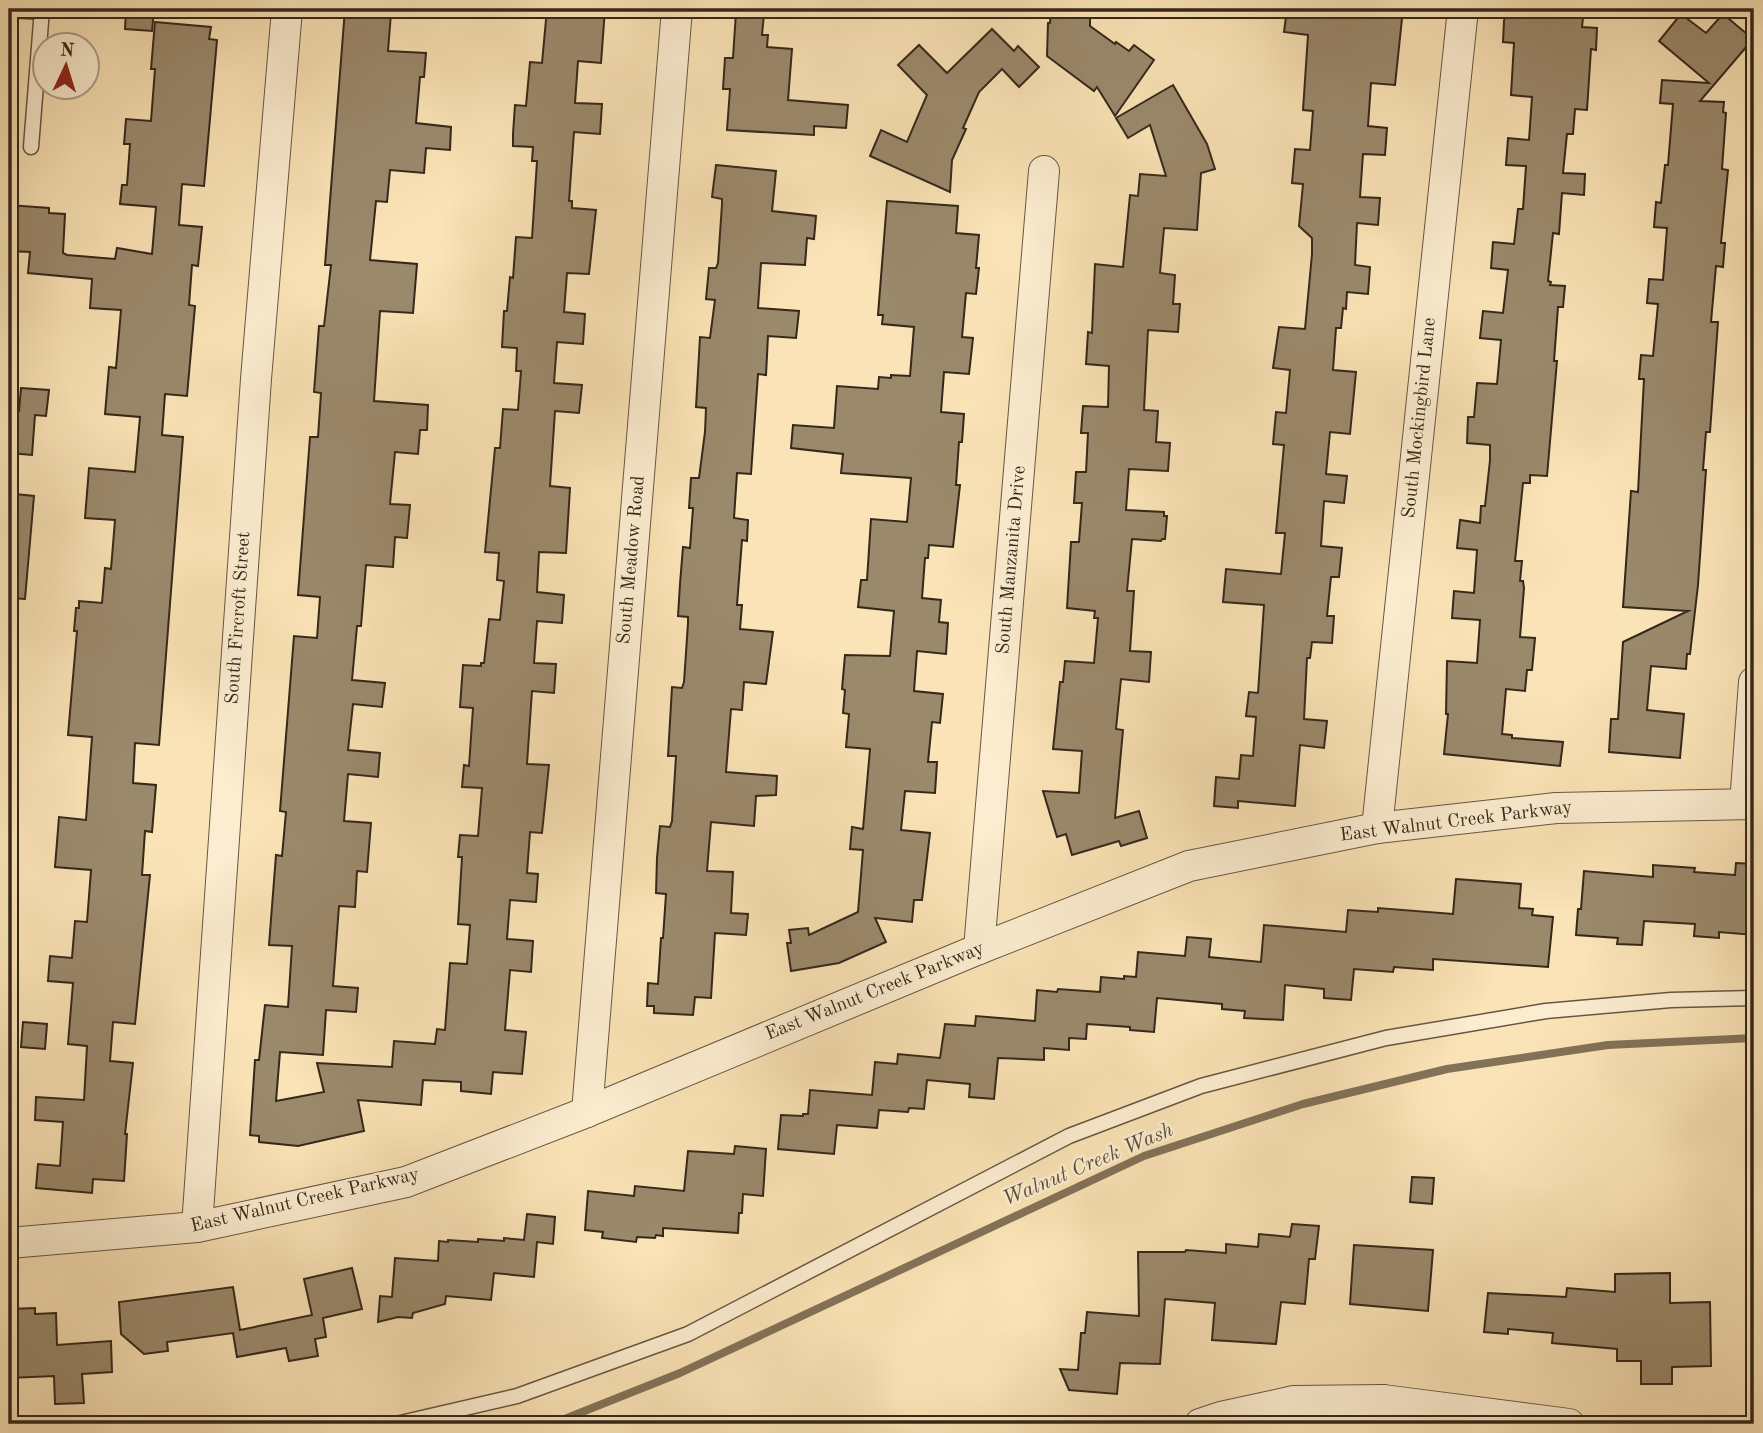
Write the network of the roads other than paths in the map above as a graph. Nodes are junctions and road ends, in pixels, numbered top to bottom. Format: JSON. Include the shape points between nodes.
{"nodes":[{"id":1,"x":287,"y":9,"type":"edge"},
{"id":2,"x":677,"y":9,"type":"edge"},
{"id":3,"x":1463,"y":9,"type":"edge"},
{"id":4,"x":9,"y":10,"type":"edge"},
{"id":5,"x":42,"y":11,"type":"edge"},
{"id":6,"x":31,"y":147,"type":"dead end"},
{"id":7,"x":1044,"y":171,"type":"dead end"},
{"id":8,"x":1754,"y":682,"type":"edge"},
{"id":9,"x":1749,"y":804,"type":"edge"},
{"id":10,"x":1377,"y":828,"type":"junction"},
{"id":11,"x":979,"y":949,"type":"junction"},
{"id":12,"x":1754,"y":998,"type":"edge"},
{"id":13,"x":587,"y":1112,"type":"junction"},
{"id":14,"x":197,"y":1227,"type":"junction"},
{"id":15,"x":9,"y":1243,"type":"edge"},
{"id":16,"x":1382,"y":1412,"type":"edge"},
{"id":17,"x":396,"y":1424,"type":"edge"},
{"id":18,"x":1200,"y":1424,"type":"edge"},
{"id":19,"x":1569,"y":1424,"type":"edge"}],
"edges":[{"from":1,"to":14,"type":"street","name":"South Fircroft Street","via":[[256,379]]},
{"from":2,"to":13,"type":"street","name":"South Meadow Road"},
{"from":3,"to":10,"type":"street","name":"South Mockingbird Lane"},
{"from":4,"to":5,"type":"lane"},
{"from":5,"to":6,"type":"lane"},
{"from":7,"to":11,"type":"street","name":"South Manzanita Drive"},
{"from":8,"to":9,"type":"street"},
{"from":9,"to":10,"type":"street","name":"East Walnut Creek Parkway","via":[[1556,808]]},
{"from":10,"to":11,"type":"street","name":"East Walnut Creek Parkway","via":[[1189,866]]},
{"from":11,"to":13,"type":"street","name":"East Walnut Creek Parkway"},
{"from":12,"to":17,"type":"lane","via":[[1546,1011],[1386,1038],[1201,1086],[1069,1136],[688,1334],[517,1396]]},
{"from":13,"to":14,"type":"street","name":"East Walnut Creek Parkway","via":[[406,1182]]},
{"from":14,"to":15,"type":"street","name":"East Walnut Creek Parkway"},
{"from":16,"to":18,"type":"street","via":[[1294,1401]]},
{"from":16,"to":19,"type":"street"}]}
